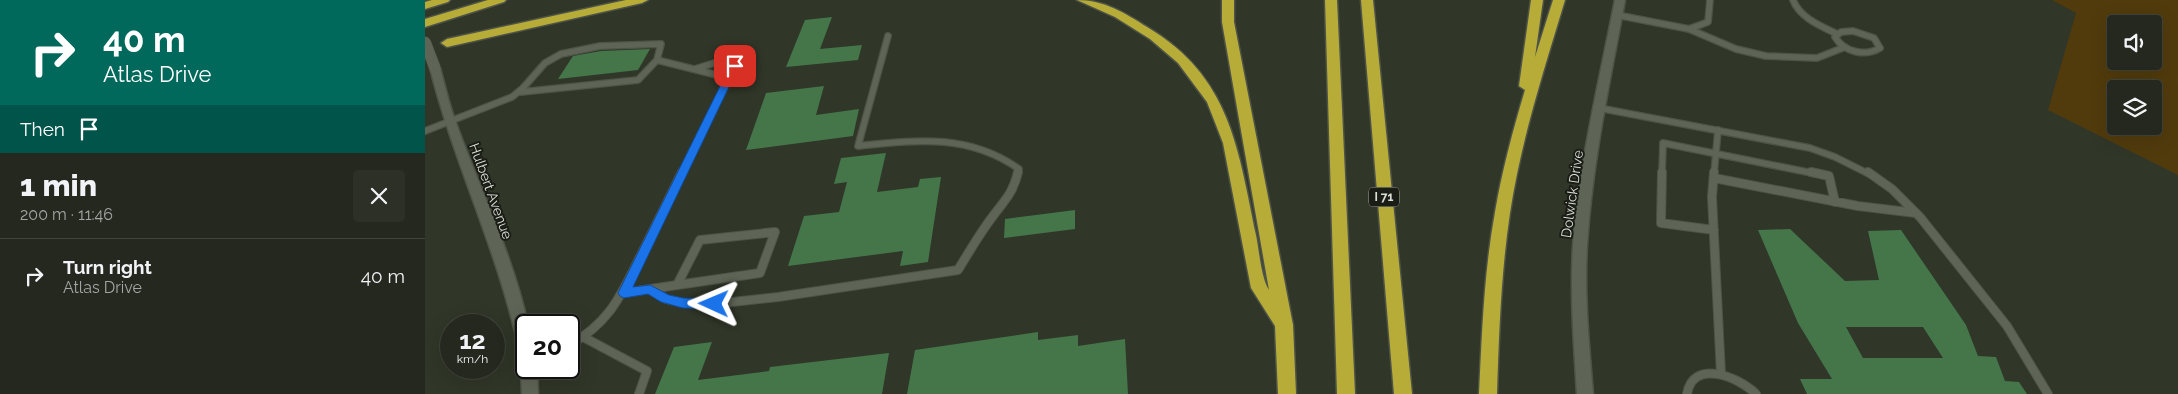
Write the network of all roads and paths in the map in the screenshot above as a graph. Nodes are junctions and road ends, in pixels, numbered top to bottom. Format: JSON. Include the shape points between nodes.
{"nodes":[{"id":1,"x":444,"y":0,"type":"edge"},
{"id":2,"x":500,"y":0,"type":"edge"},
{"id":3,"x":601,"y":0,"type":"edge"},
{"id":4,"x":642,"y":0,"type":"edge"},
{"id":5,"x":1083,"y":0,"type":"edge"},
{"id":6,"x":1228,"y":0,"type":"edge"},
{"id":7,"x":1331,"y":0,"type":"edge"},
{"id":8,"x":1367,"y":0,"type":"edge"},
{"id":9,"x":1537,"y":0,"type":"edge"},
{"id":10,"x":1559,"y":0,"type":"edge"},
{"id":11,"x":1620,"y":0,"type":"edge"},
{"id":12,"x":1710,"y":0,"type":"edge"},
{"id":13,"x":1793,"y":0,"type":"edge"},
{"id":14,"x":425,"y":6,"type":"edge"},
{"id":15,"x":1617,"y":15,"type":"junction"},
{"id":16,"x":425,"y":23,"type":"edge"},
{"id":17,"x":1689,"y":29,"type":"junction"},
{"id":18,"x":1837,"y":34,"type":"junction"},
{"id":19,"x":888,"y":36,"type":"dead end"},
{"id":20,"x":425,"y":42,"type":"edge"},
{"id":21,"x":447,"y":43,"type":"junction"},
{"id":22,"x":1845,"y":47,"type":"junction"},
{"id":23,"x":425,"y":49,"type":"edge"},
{"id":24,"x":657,"y":60,"type":"junction"},
{"id":25,"x":693,"y":69,"type":"junction"},
{"id":26,"x":729,"y":78,"type":"junction"},
{"id":27,"x":521,"y":92,"type":"junction"},
{"id":28,"x":1599,"y":108,"type":"junction"},
{"id":29,"x":450,"y":121,"type":"junction"},
{"id":30,"x":1520,"y":127,"type":"junction"},
{"id":31,"x":1718,"y":130,"type":"junction"},
{"id":32,"x":425,"y":131,"type":"edge"},
{"id":33,"x":1716,"y":153,"type":"junction"},
{"id":34,"x":1714,"y":178,"type":"junction"},
{"id":35,"x":1835,"y":202,"type":"junction"},
{"id":36,"x":1916,"y":213,"type":"junction"},
{"id":37,"x":1714,"y":230,"type":"junction"},
{"id":38,"x":677,"y":286,"type":"junction"},
{"id":39,"x":650,"y":290,"type":"junction"},
{"id":40,"x":624,"y":293,"type":"junction"},
{"id":41,"x":518,"y":314,"type":"edge"},
{"id":42,"x":1284,"y":325,"type":"junction"},
{"id":43,"x":585,"y":338,"type":"junction"},
{"id":44,"x":580,"y":340,"type":"edge"},
{"id":45,"x":1721,"y":374,"type":"junction"},
{"id":46,"x":529,"y":379,"type":"edge"},
{"id":47,"x":530,"y":394,"type":"edge"},
{"id":48,"x":639,"y":394,"type":"edge"},
{"id":49,"x":1287,"y":394,"type":"edge"},
{"id":50,"x":1345,"y":394,"type":"edge"},
{"id":51,"x":1403,"y":394,"type":"edge"},
{"id":52,"x":1488,"y":394,"type":"edge"},
{"id":53,"x":1585,"y":394,"type":"edge"},
{"id":54,"x":1687,"y":394,"type":"edge"},
{"id":55,"x":1756,"y":394,"type":"edge"},
{"id":56,"x":2048,"y":394,"type":"edge"}],
"edges":[{"from":1,"to":14,"type":"highway"},
{"from":2,"to":16,"type":"highway"},
{"from":3,"to":21,"type":"highway"},
{"from":4,"to":21,"type":"highway"},
{"from":5,"to":42,"type":"highway","via":[[1119,15],[1154,36],[1183,60],[1214,102],[1230,143],[1259,288]]},
{"from":6,"to":42,"type":"highway","via":[[1228,22]]},
{"from":7,"to":50,"type":"highway"},
{"from":8,"to":51,"type":"highway","number":"I 71"},
{"from":9,"to":30,"type":"highway"},
{"from":10,"to":30,"type":"highway"},
{"from":11,"to":15,"type":"main road","name":"Dolwick Drive"},
{"from":12,"to":17,"type":"lane","via":[[1708,22]]},
{"from":13,"to":18,"type":"lane","via":[[1808,18]]},
{"from":15,"to":17,"type":"lane"},
{"from":15,"to":28,"type":"main road","name":"Dolwick Drive"},
{"from":17,"to":22,"type":"lane","via":[[1736,49],[1766,56],[1817,58]]},
{"from":18,"to":22,"type":"lane","via":[[1836,40]]},
{"from":18,"to":22,"type":"lane","via":[[1846,31],[1868,34],[1878,41],[1880,48],[1867,53]]},
{"from":19,"to":39,"type":"lane","via":[[858,146],[919,140],[981,147],[1008,159],[1019,169],[1005,204],[993,216],[958,270],[714,304],[683,303],[666,299]]},
{"from":20,"to":29,"type":"main road","name":"Hulbert Avenue","bridge":true},
{"from":21,"to":23,"type":"highway"},
{"from":24,"to":25,"type":"lane"},
{"from":24,"to":27,"type":"lane","via":[[638,80]]},
{"from":24,"to":27,"type":"lane","via":[[661,44],[578,49],[548,60]]},
{"from":25,"to":26,"type":"lane"},
{"from":25,"to":26,"type":"lane","via":[[740,55]]},
{"from":26,"to":40,"type":"lane"},
{"from":27,"to":29,"type":"lane"},
{"from":28,"to":31,"type":"lane"},
{"from":28,"to":53,"type":"main road","name":"Dolwick Drive","via":[[1580,247]]},
{"from":29,"to":32,"type":"lane"},
{"from":29,"to":41,"type":"main road","name":"Hulbert Avenue"},
{"from":30,"to":52,"type":"highway","via":[[1500,232],[1491,313]]},
{"from":31,"to":33,"type":"lane"},
{"from":31,"to":36,"type":"lane","via":[[1810,148],[1835,157],[1864,170],[1892,189]]},
{"from":33,"to":34,"type":"lane"},
{"from":33,"to":35,"type":"lane","via":[[1829,176]]},
{"from":33,"to":37,"type":"lane","via":[[1663,143],[1661,223]]},
{"from":34,"to":35,"type":"lane"},
{"from":34,"to":37,"type":"lane"},
{"from":35,"to":36,"type":"lane"},
{"from":36,"to":56,"type":"lane","via":[[2007,326]]},
{"from":37,"to":45,"type":"lane"},
{"from":38,"to":38,"type":"lane","via":[[760,273],[775,232],[700,240]]},
{"from":38,"to":39,"type":"lane"},
{"from":39,"to":40,"type":"lane"},
{"from":40,"to":43,"type":"lane","via":[[608,317]]},
{"from":42,"to":49,"type":"highway"},
{"from":43,"to":44,"type":"lane"},
{"from":43,"to":48,"type":"lane","via":[[647,372]]},
{"from":45,"to":54,"type":"lane","via":[[1698,376],[1691,382]]},
{"from":45,"to":55,"type":"lane","via":[[1744,383]]},
{"from":46,"to":47,"type":"main road"}]}
